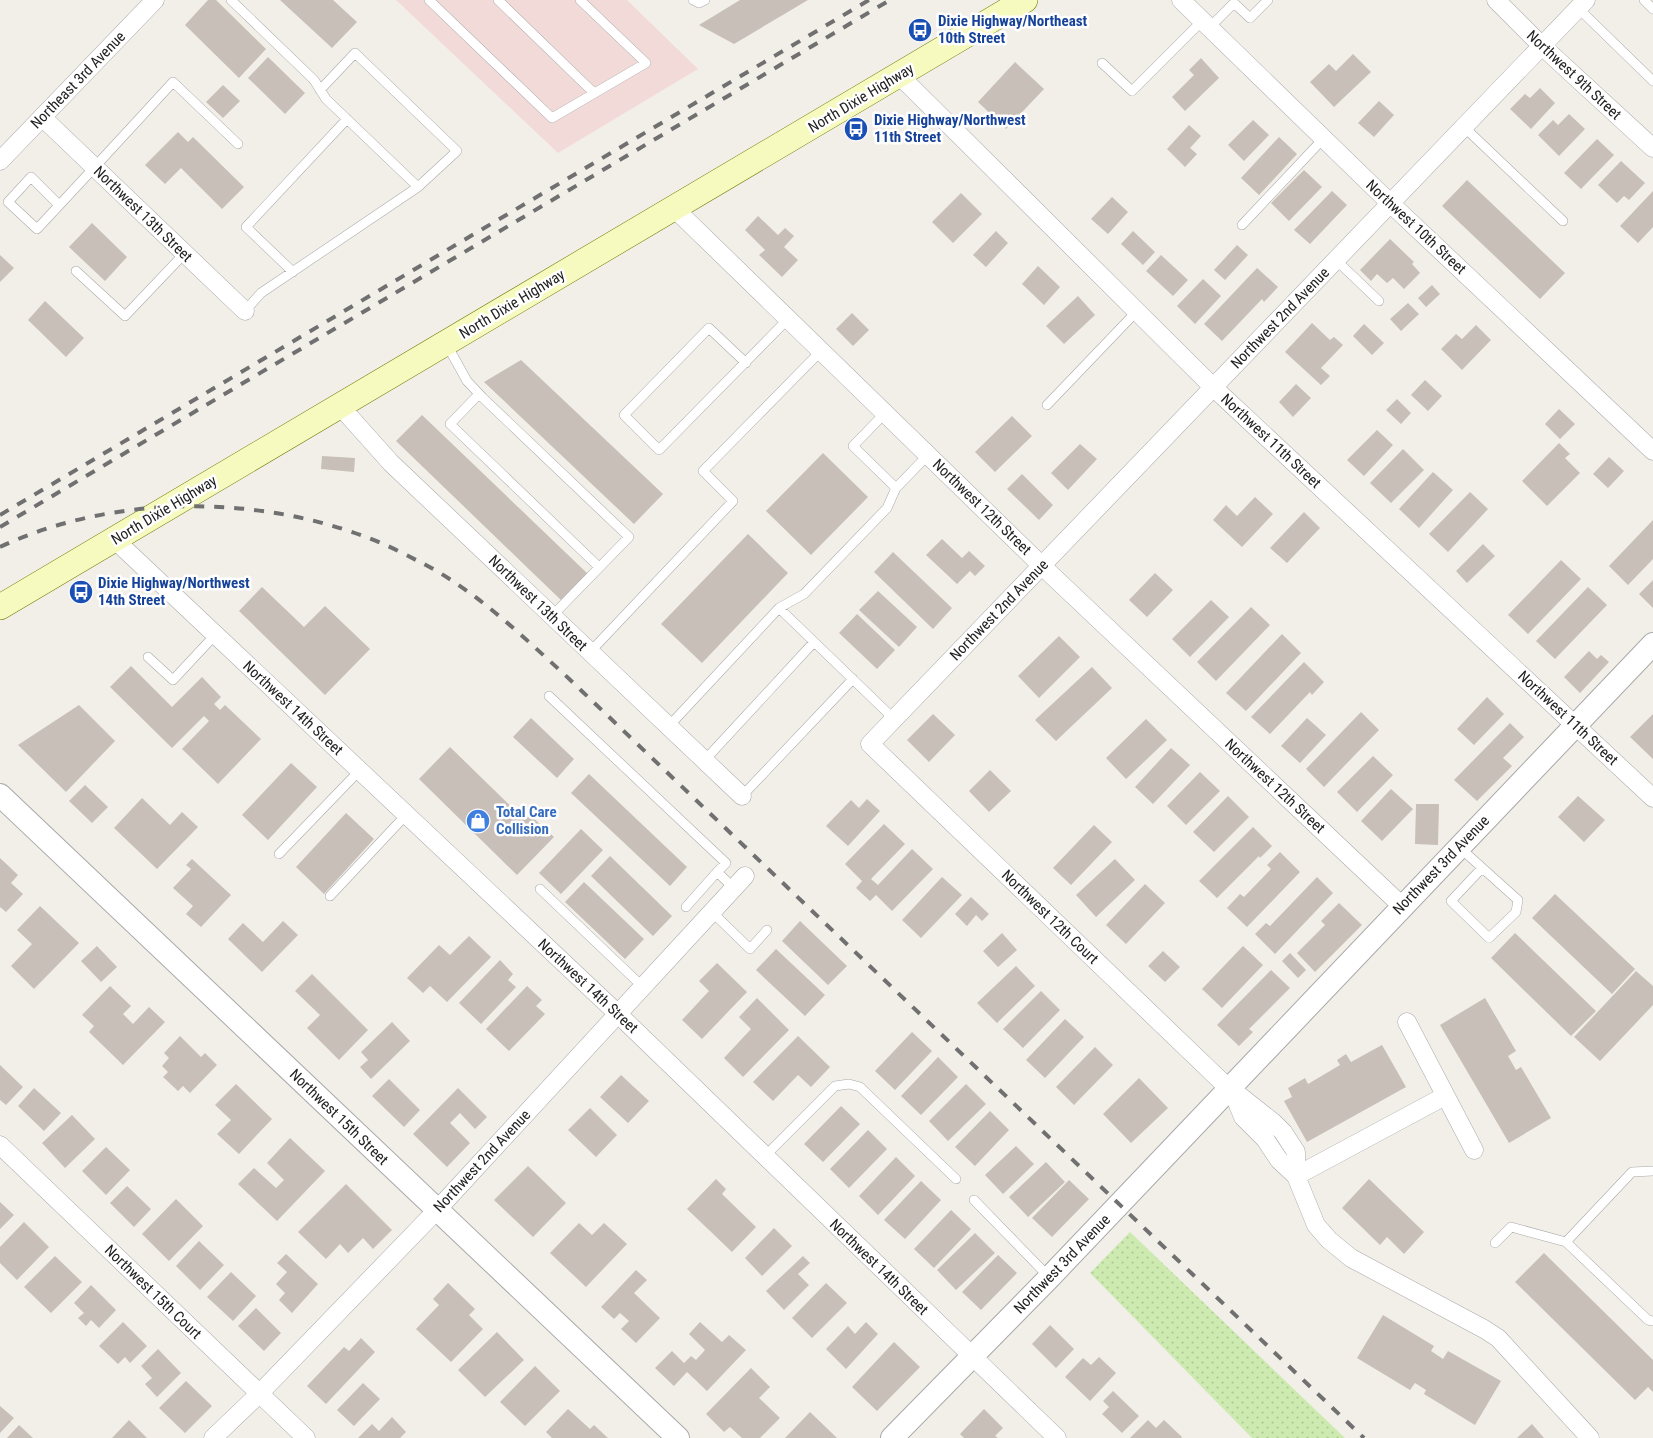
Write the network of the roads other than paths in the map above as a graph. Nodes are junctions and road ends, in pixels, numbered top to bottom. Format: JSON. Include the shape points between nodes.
{"nodes":[{"id":1,"x":155,"y":0,"type":"edge"},
{"id":2,"x":231,"y":0,"type":"edge"},
{"id":3,"x":498,"y":0,"type":"edge"},
{"id":4,"x":580,"y":0,"type":"edge"},
{"id":5,"x":693,"y":0,"type":"edge"},
{"id":6,"x":705,"y":0,"type":"edge"},
{"id":7,"x":1025,"y":0,"type":"edge"},
{"id":8,"x":1181,"y":0,"type":"edge"},
{"id":9,"x":1268,"y":0,"type":"edge"},
{"id":10,"x":1496,"y":0,"type":"edge"},
{"id":11,"x":1644,"y":0,"type":"edge"},
{"id":12,"x":433,"y":1,"type":"edge"},
{"id":13,"x":1234,"y":2,"type":"edge"},
{"id":14,"x":1582,"y":4,"type":"edge"},
{"id":15,"x":1653,"y":9,"type":"edge"},
{"id":16,"x":1205,"y":24,"type":"junction"},
{"id":17,"x":1542,"y":46,"type":"junction"},
{"id":18,"x":1102,"y":63,"type":"dead end"},
{"id":19,"x":899,"y":75,"type":"junction"},
{"id":20,"x":1653,"y":81,"type":"edge"},
{"id":21,"x":320,"y":90,"type":"junction"},
{"id":22,"x":594,"y":93,"type":"junction"},
{"id":23,"x":42,"y":117,"type":"junction"},
{"id":24,"x":347,"y":119,"type":"junction"},
{"id":25,"x":1464,"y":127,"type":"junction"},
{"id":26,"x":1323,"y":139,"type":"junction"},
{"id":27,"x":238,"y":144,"type":"dead end"},
{"id":28,"x":1653,"y":148,"type":"edge"},
{"id":29,"x":0,"y":161,"type":"edge"},
{"id":30,"x":94,"y":167,"type":"junction"},
{"id":31,"x":418,"y":187,"type":"junction"},
{"id":32,"x":1390,"y":203,"type":"junction"},
{"id":33,"x":60,"y":205,"type":"junction"},
{"id":34,"x":674,"y":208,"type":"junction"},
{"id":35,"x":1563,"y":221,"type":"dead end"},
{"id":36,"x":1242,"y":225,"type":"dead end"},
{"id":37,"x":185,"y":253,"type":"junction"},
{"id":38,"x":1336,"y":260,"type":"junction"},
{"id":39,"x":76,"y":270,"type":"dead end"},
{"id":40,"x":293,"y":272,"type":"junction"},
{"id":41,"x":1379,"y":301,"type":"dead end"},
{"id":42,"x":245,"y":311,"type":"joint"},
{"id":43,"x":1137,"y":311,"type":"junction"},
{"id":44,"x":788,"y":319,"type":"junction"},
{"id":45,"x":446,"y":343,"type":"junction"},
{"id":46,"x":820,"y":351,"type":"junction"},
{"id":47,"x":746,"y":363,"type":"junction"},
{"id":48,"x":1214,"y":388,"type":"junction"},
{"id":49,"x":479,"y":394,"type":"junction"},
{"id":50,"x":1047,"y":405,"type":"dead end"},
{"id":51,"x":340,"y":406,"type":"junction"},
{"id":52,"x":884,"y":413,"type":"junction"},
{"id":53,"x":1653,"y":451,"type":"edge"},
{"id":54,"x":928,"y":455,"type":"junction"},
{"id":55,"x":896,"y":488,"type":"junction"},
{"id":56,"x":114,"y":539,"type":"junction"},
{"id":57,"x":1041,"y":565,"type":"junction"},
{"id":58,"x":599,"y":567,"type":"junction"},
{"id":59,"x":0,"y":607,"type":"edge"},
{"id":60,"x":780,"y":608,"type":"junction"},
{"id":61,"x":552,"y":616,"type":"junction"},
{"id":62,"x":215,"y":635,"type":"junction"},
{"id":63,"x":814,"y":642,"type":"junction"},
{"id":64,"x":1653,"y":644,"type":"edge"},
{"id":65,"x":590,"y":652,"type":"junction"},
{"id":66,"x":148,"y":657,"type":"dead end"},
{"id":67,"x":853,"y":679,"type":"junction"},
{"id":68,"x":549,"y":696,"type":"dead end"},
{"id":69,"x":894,"y":719,"type":"junction"},
{"id":70,"x":1575,"y":724,"type":"junction"},
{"id":71,"x":668,"y":727,"type":"junction"},
{"id":72,"x":870,"y":744,"type":"joint"},
{"id":73,"x":704,"y":761,"type":"junction"},
{"id":74,"x":360,"y":771,"type":"junction"},
{"id":75,"x":0,"y":795,"type":"edge"},
{"id":76,"x":742,"y":796,"type":"joint"},
{"id":77,"x":1653,"y":798,"type":"edge"},
{"id":78,"x":406,"y":814,"type":"junction"},
{"id":79,"x":1459,"y":847,"type":"junction"},
{"id":80,"x":279,"y":854,"type":"dead end"},
{"id":81,"x":1482,"y":868,"type":"junction"},
{"id":82,"x":717,"y":872,"type":"junction"},
{"id":83,"x":740,"y":882,"type":"joint"},
{"id":84,"x":540,"y":889,"type":"dead end"},
{"id":85,"x":330,"y":896,"type":"dead end"},
{"id":86,"x":1402,"y":906,"type":"junction"},
{"id":87,"x":686,"y":907,"type":"dead end"},
{"id":88,"x":712,"y":912,"type":"junction"},
{"id":89,"x":768,"y":930,"type":"dead end"},
{"id":90,"x":643,"y":987,"type":"junction"},
{"id":91,"x":618,"y":1014,"type":"junction"},
{"id":92,"x":1407,"y":1022,"type":"dead end"},
{"id":93,"x":1231,"y":1088,"type":"junction"},
{"id":94,"x":1445,"y":1096,"type":"junction"},
{"id":95,"x":0,"y":1145,"type":"edge"},
{"id":96,"x":1474,"y":1150,"type":"dead end"},
{"id":97,"x":765,"y":1156,"type":"junction"},
{"id":98,"x":1653,"y":1171,"type":"edge"},
{"id":99,"x":1296,"y":1176,"type":"junction"},
{"id":100,"x":956,"y":1179,"type":"dead end"},
{"id":101,"x":974,"y":1200,"type":"dead end"},
{"id":102,"x":437,"y":1210,"type":"junction"},
{"id":103,"x":1566,"y":1242,"type":"junction"},
{"id":104,"x":1496,"y":1243,"type":"dead end"},
{"id":105,"x":1050,"y":1278,"type":"junction"},
{"id":106,"x":1653,"y":1321,"type":"edge"},
{"id":107,"x":972,"y":1357,"type":"junction"},
{"id":108,"x":259,"y":1394,"type":"junction"},
{"id":109,"x":214,"y":1438,"type":"edge"},
{"id":110,"x":306,"y":1438,"type":"edge"},
{"id":111,"x":678,"y":1438,"type":"edge"},
{"id":112,"x":892,"y":1438,"type":"edge"},
{"id":113,"x":1056,"y":1438,"type":"edge"},
{"id":114,"x":1590,"y":1438,"type":"edge"}],
"edges":[{"from":1,"to":23,"type":"street","name":"Northeast 3rd Avenue"},
{"from":2,"to":21,"type":"lane","via":[[314,80]]},
{"from":3,"to":22,"type":"lane"},
{"from":4,"to":22,"type":"lane","via":[[646,63]]},
{"from":5,"to":6,"type":"lane","via":[[699,3]]},
{"from":7,"to":19,"type":"main road","name":"North Dixie Highway"},
{"from":8,"to":16,"type":"street","name":"Northwest 10th Street"},
{"from":9,"to":13,"type":"lane","via":[[1250,18]]},
{"from":10,"to":17,"type":"street","name":"Northwest 9th Street"},
{"from":11,"to":15,"type":"lane"},
{"from":12,"to":22,"type":"lane","via":[[552,118]]},
{"from":13,"to":16,"type":"lane"},
{"from":14,"to":17,"type":"street","name":"Northwest 2nd Avenue"},
{"from":14,"to":20,"type":"lane"},
{"from":16,"to":18,"type":"lane","via":[[1132,91]]},
{"from":16,"to":26,"type":"street","name":"Northwest 10th Street"},
{"from":17,"to":25,"type":"street","name":"Northwest 2nd Avenue"},
{"from":17,"to":28,"type":"street","name":"Northwest 9th Street"},
{"from":19,"to":34,"type":"main road","name":"North Dixie Highway"},
{"from":19,"to":43,"type":"street","name":"Northwest 11th Street"},
{"from":21,"to":24,"type":"lane"},
{"from":21,"to":31,"type":"lane","via":[[355,53],[457,151]]},
{"from":23,"to":29,"type":"street","name":"Northeast 3rd Avenue"},
{"from":23,"to":30,"type":"street","name":"Northwest 13th Street"},
{"from":24,"to":31,"type":"lane"},
{"from":24,"to":40,"type":"lane","via":[[246,227]]},
{"from":25,"to":32,"type":"street","name":"Northwest 2nd Avenue"},
{"from":25,"to":35,"type":"lane"},
{"from":26,"to":32,"type":"street","name":"Northwest 10th Street"},
{"from":26,"to":36,"type":"lane"},
{"from":27,"to":30,"type":"lane","via":[[173,82]]},
{"from":30,"to":33,"type":"lane"},
{"from":30,"to":37,"type":"street","name":"Northwest 13th Street"},
{"from":31,"to":40,"type":"lane"},
{"from":32,"to":38,"type":"street","name":"Northwest 2nd Avenue"},
{"from":32,"to":53,"type":"street","name":"Northwest 10th Street"},
{"from":33,"to":33,"type":"lane","via":[[37,229],[8,202],[31,177]]},
{"from":34,"to":44,"type":"street","name":"Northwest 12th Street"},
{"from":34,"to":45,"type":"main road","name":"North Dixie Highway"},
{"from":37,"to":39,"type":"lane","via":[[125,316]]},
{"from":37,"to":42,"type":"street","name":"Northwest 13th Street"},
{"from":38,"to":41,"type":"lane"},
{"from":38,"to":48,"type":"street","name":"Northwest 2nd Avenue"},
{"from":40,"to":42,"type":"lane","via":[[261,293]]},
{"from":43,"to":48,"type":"street","name":"Northwest 11th Street"},
{"from":43,"to":50,"type":"lane"},
{"from":44,"to":46,"type":"street","name":"Northwest 12th Street"},
{"from":44,"to":47,"type":"lane"},
{"from":45,"to":49,"type":"lane","via":[[467,381]]},
{"from":45,"to":51,"type":"main road","name":"North Dixie Highway"},
{"from":46,"to":52,"type":"street","name":"Northwest 12th Street"},
{"from":46,"to":65,"type":"lane","via":[[703,471],[733,502]]},
{"from":47,"to":47,"type":"lane","via":[[659,450],[624,415],[709,328]]},
{"from":48,"to":57,"type":"street","name":"Northwest 2nd Avenue"},
{"from":48,"to":70,"type":"street","name":"Northwest 11th Street"},
{"from":49,"to":58,"type":"lane","via":[[450,424]]},
{"from":49,"to":58,"type":"lane","via":[[629,537]]},
{"from":51,"to":56,"type":"main road","name":"North Dixie Highway"},
{"from":51,"to":61,"type":"street","name":"Northwest 13th Street","via":[[391,463]]},
{"from":52,"to":54,"type":"street","name":"Northwest 12th Street"},
{"from":52,"to":55,"type":"lane","via":[[853,446]]},
{"from":54,"to":55,"type":"lane"},
{"from":54,"to":57,"type":"street","name":"Northwest 12th Street"},
{"from":55,"to":60,"type":"lane","via":[[887,508],[804,594]]},
{"from":56,"to":59,"type":"main road","name":"North Dixie Highway"},
{"from":56,"to":62,"type":"street","name":"Northwest 14th Street"},
{"from":57,"to":69,"type":"street","name":"Northwest 2nd Avenue"},
{"from":57,"to":86,"type":"street","name":"Northwest 12th Street"},
{"from":58,"to":61,"type":"lane"},
{"from":60,"to":63,"type":"lane"},
{"from":60,"to":71,"type":"lane"},
{"from":61,"to":65,"type":"street","name":"Northwest 13th Street"},
{"from":62,"to":66,"type":"lane","via":[[173,680]]},
{"from":62,"to":74,"type":"street","name":"Northwest 14th Street"},
{"from":63,"to":67,"type":"lane"},
{"from":63,"to":73,"type":"lane"},
{"from":64,"to":70,"type":"street","name":"Northwest 3rd Avenue"},
{"from":65,"to":71,"type":"street","name":"Northwest 13th Street"},
{"from":67,"to":69,"type":"lane"},
{"from":67,"to":76,"type":"lane"},
{"from":68,"to":82,"type":"lane","via":[[726,863]]},
{"from":69,"to":72,"type":"street","name":"Northwest 2nd Avenue"},
{"from":70,"to":77,"type":"street","name":"Northwest 11th Street"},
{"from":70,"to":79,"type":"street","name":"Northwest 3rd Avenue"},
{"from":71,"to":73,"type":"street","name":"Northwest 13th Street"},
{"from":72,"to":93,"type":"street","name":"Northwest 12th Court"},
{"from":73,"to":76,"type":"street","name":"Northwest 13th Street"},
{"from":74,"to":78,"type":"street","name":"Northwest 14th Street"},
{"from":74,"to":80,"type":"lane"},
{"from":75,"to":102,"type":"street","name":"Northwest 15th Street"},
{"from":78,"to":85,"type":"lane"},
{"from":78,"to":91,"type":"street","name":"Northwest 14th Street"},
{"from":79,"to":81,"type":"lane"},
{"from":79,"to":86,"type":"street","name":"Northwest 3rd Avenue"},
{"from":81,"to":81,"type":"lane","via":[[1518,900],[1516,912],[1489,938],[1451,901]]},
{"from":82,"to":83,"type":"lane"},
{"from":82,"to":87,"type":"lane"},
{"from":83,"to":88,"type":"street","name":"Northwest 2nd Avenue"},
{"from":84,"to":90,"type":"lane"},
{"from":86,"to":93,"type":"street","name":"Northwest 3rd Avenue"},
{"from":88,"to":89,"type":"lane","via":[[750,949]]},
{"from":88,"to":90,"type":"street","name":"Northwest 2nd Avenue"},
{"from":90,"to":91,"type":"street","name":"Northwest 2nd Avenue"},
{"from":91,"to":97,"type":"street","name":"Northwest 14th Street"},
{"from":91,"to":102,"type":"street","name":"Northwest 2nd Avenue"},
{"from":92,"to":94,"type":"street"},
{"from":93,"to":99,"type":"street","via":[[1282,1132],[1296,1152]]},
{"from":93,"to":105,"type":"street","name":"Northwest 3rd Avenue"},
{"from":94,"to":96,"type":"street"},
{"from":94,"to":99,"type":"street"},
{"from":95,"to":108,"type":"street","name":"Northwest 15th Court"},
{"from":97,"to":100,"type":"lane","via":[[836,1086],[849,1084],[860,1087]]},
{"from":97,"to":107,"type":"street","name":"Northwest 14th Street"},
{"from":98,"to":103,"type":"lane","via":[[1632,1172]]},
{"from":99,"to":114,"type":"street","via":[[1316,1225],[1329,1240],[1351,1258],[1498,1338]]},
{"from":101,"to":105,"type":"lane"},
{"from":102,"to":108,"type":"street","name":"Northwest 2nd Avenue"},
{"from":102,"to":111,"type":"street","name":"Northwest 15th Street"},
{"from":103,"to":104,"type":"lane","via":[[1511,1227]]},
{"from":103,"to":106,"type":"lane","via":[[1648,1320]]},
{"from":105,"to":107,"type":"street","name":"Northwest 3rd Avenue"},
{"from":107,"to":112,"type":"street","name":"Northwest 3rd Avenue"},
{"from":107,"to":113,"type":"street","name":"Northwest 14th Street"},
{"from":108,"to":109,"type":"street","name":"Northwest 2nd Avenue"},
{"from":108,"to":110,"type":"street","name":"Northwest 15th Court"}]}
